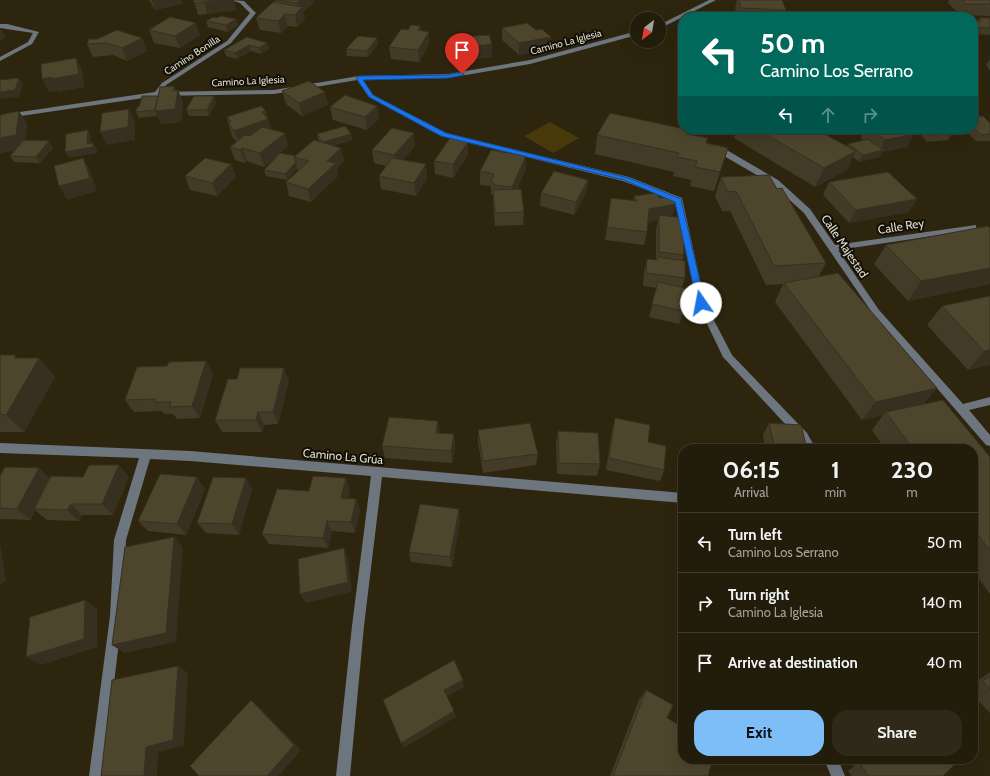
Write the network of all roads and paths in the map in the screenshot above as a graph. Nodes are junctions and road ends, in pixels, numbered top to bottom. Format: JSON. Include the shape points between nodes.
{"nodes":[{"id":1,"x":234,"y":0,"type":"edge"},
{"id":2,"x":714,"y":0,"type":"edge"},
{"id":3,"x":690,"y":12,"type":"edge"},
{"id":4,"x":678,"y":18,"type":"edge"},
{"id":5,"x":666,"y":24,"type":"edge"},
{"id":6,"x":0,"y":26,"type":"edge"},
{"id":7,"x":630,"y":35,"type":"edge"},
{"id":8,"x":0,"y":59,"type":"edge"},
{"id":9,"x":359,"y":78,"type":"junction"},
{"id":10,"x":157,"y":94,"type":"junction"},
{"id":11,"x":0,"y":117,"type":"edge"},
{"id":12,"x":710,"y":144,"type":"edge"},
{"id":13,"x":973,"y":227,"type":"edge"},
{"id":14,"x":833,"y":248,"type":"junction"},
{"id":15,"x":990,"y":401,"type":"edge"},
{"id":16,"x":962,"y":408,"type":"junction"},
{"id":17,"x":990,"y":442,"type":"edge"},
{"id":18,"x":808,"y":444,"type":"edge"},
{"id":19,"x":0,"y":448,"type":"edge"},
{"id":20,"x":146,"y":454,"type":"junction"},
{"id":21,"x":377,"y":472,"type":"junction"},
{"id":22,"x":678,"y":498,"type":"edge"},
{"id":23,"x":833,"y":764,"type":"edge"},
{"id":24,"x":96,"y":776,"type":"edge"},
{"id":25,"x":343,"y":776,"type":"edge"},
{"id":26,"x":838,"y":776,"type":"edge"}],
"edges":[{"from":1,"to":10,"type":"street","name":"Camino Bonilla","via":[[242,2],[253,13],[229,42],[164,84]]},
{"from":2,"to":3,"type":"street"},
{"from":4,"to":5,"type":"street"},
{"from":6,"to":8,"type":"street","via":[[36,32],[30,43]]},
{"from":7,"to":9,"type":"street","name":"Camino La Iglesia","via":[[530,62],[456,75]]},
{"from":9,"to":10,"type":"street","name":"Camino La Iglesia","via":[[274,92]]},
{"from":9,"to":18,"type":"street","via":[[371,96],[444,135],[626,179],[679,200],[701,303],[728,357]]},
{"from":10,"to":11,"type":"street","name":"Camino La Iglesia"},
{"from":12,"to":14,"type":"street","name":"Calle Majestad","via":[[775,182],[807,211]]},
{"from":13,"to":14,"type":"street","name":"Calle Rey"},
{"from":14,"to":16,"type":"street","name":"Calle Majestad","via":[[876,312]]},
{"from":15,"to":16,"type":"street"},
{"from":16,"to":17,"type":"street","name":"Calle Majestad"},
{"from":19,"to":20,"type":"street","name":"Camino La Grúa"},
{"from":20,"to":21,"type":"street","name":"Camino La Grúa"},
{"from":20,"to":24,"type":"street","via":[[120,540],[116,616]]},
{"from":21,"to":22,"type":"street","name":"Camino La Grúa"},
{"from":21,"to":25,"type":"street"},
{"from":23,"to":26,"type":"street"}]}
